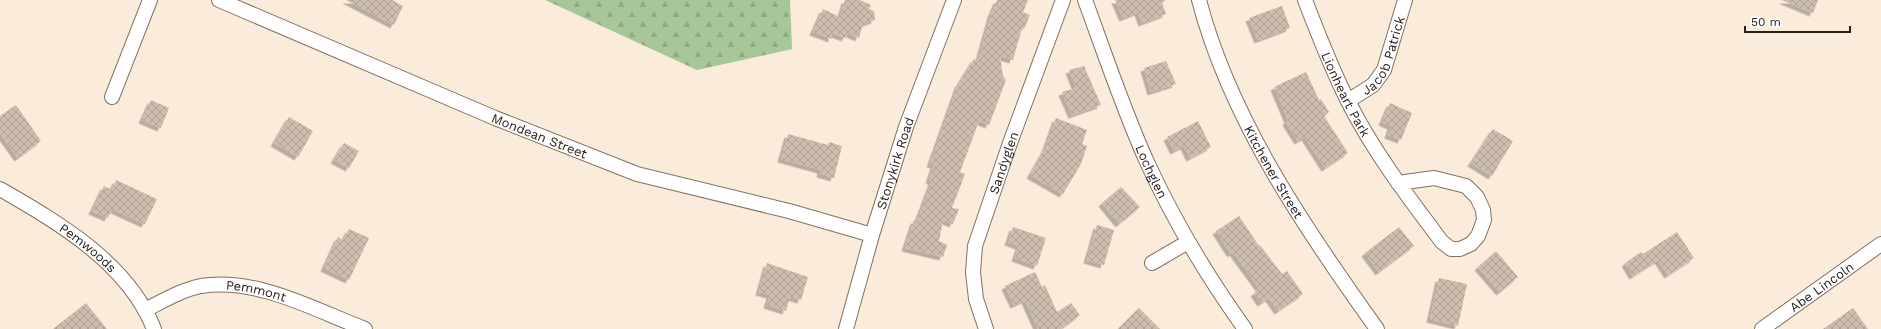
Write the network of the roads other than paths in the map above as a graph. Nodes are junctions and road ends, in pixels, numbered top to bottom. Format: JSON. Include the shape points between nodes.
{"nodes":[{"id":1,"x":150,"y":0,"type":"edge"},
{"id":2,"x":219,"y":0,"type":"edge"},
{"id":3,"x":954,"y":0,"type":"edge"},
{"id":4,"x":1064,"y":0,"type":"edge"},
{"id":5,"x":1085,"y":0,"type":"edge"},
{"id":6,"x":1199,"y":0,"type":"edge"},
{"id":7,"x":1305,"y":0,"type":"edge"},
{"id":8,"x":1405,"y":0,"type":"edge"},
{"id":9,"x":112,"y":97,"type":"dead end"},
{"id":10,"x":1348,"y":101,"type":"junction"},
{"id":11,"x":1398,"y":183,"type":"junction"},
{"id":12,"x":0,"y":189,"type":"edge"},
{"id":13,"x":872,"y":235,"type":"junction"},
{"id":14,"x":1188,"y":242,"type":"junction"},
{"id":15,"x":1881,"y":244,"type":"edge"},
{"id":16,"x":1152,"y":264,"type":"dead end"},
{"id":17,"x":145,"y":310,"type":"junction"},
{"id":18,"x":154,"y":329,"type":"edge"},
{"id":19,"x":365,"y":329,"type":"edge"},
{"id":20,"x":846,"y":329,"type":"edge"},
{"id":21,"x":986,"y":329,"type":"edge"},
{"id":22,"x":1245,"y":329,"type":"edge"},
{"id":23,"x":1377,"y":329,"type":"edge"},
{"id":24,"x":1762,"y":329,"type":"edge"}],
"edges":[{"from":1,"to":9,"type":"street"},
{"from":2,"to":13,"type":"street","name":"Mondean Street","via":[[495,118],[637,174],[788,211]]},
{"from":3,"to":13,"type":"street","name":"Stonykirk Road","via":[[906,127]]},
{"from":4,"to":21,"type":"street","name":"Sandyglen","via":[[1010,143],[976,246],[973,272],[976,299]]},
{"from":5,"to":14,"type":"street","name":"Lochglen","via":[[1147,162]]},
{"from":6,"to":23,"type":"street","name":"Kitchener Street","via":[[1232,94],[1272,170],[1323,254]]},
{"from":7,"to":10,"type":"street","name":"Lionheart Park","via":[[1324,50]]},
{"from":8,"to":10,"type":"street","name":"Jacob Patrick","via":[[1384,70],[1373,84]]},
{"from":10,"to":11,"type":"street","name":"Lionheart Park"},
{"from":11,"to":11,"type":"street","name":"Lionheart Park","via":[[1434,178],[1466,186],[1483,210],[1484,220],[1478,236],[1460,249],[1451,249],[1442,242]]},
{"from":12,"to":17,"type":"street","name":"Pemwoods","via":[[90,248],[111,266]]},
{"from":13,"to":20,"type":"street","name":"Stonykirk Road"},
{"from":14,"to":16,"type":"street"},
{"from":14,"to":22,"type":"street","name":"Lochglen"},
{"from":15,"to":24,"type":"street","name":"Abe Lincoln"},
{"from":17,"to":18,"type":"street","name":"Pemwoods"},
{"from":17,"to":19,"type":"street","name":"Pemmont","via":[[180,292],[201,286],[245,286],[270,292]]}]}
